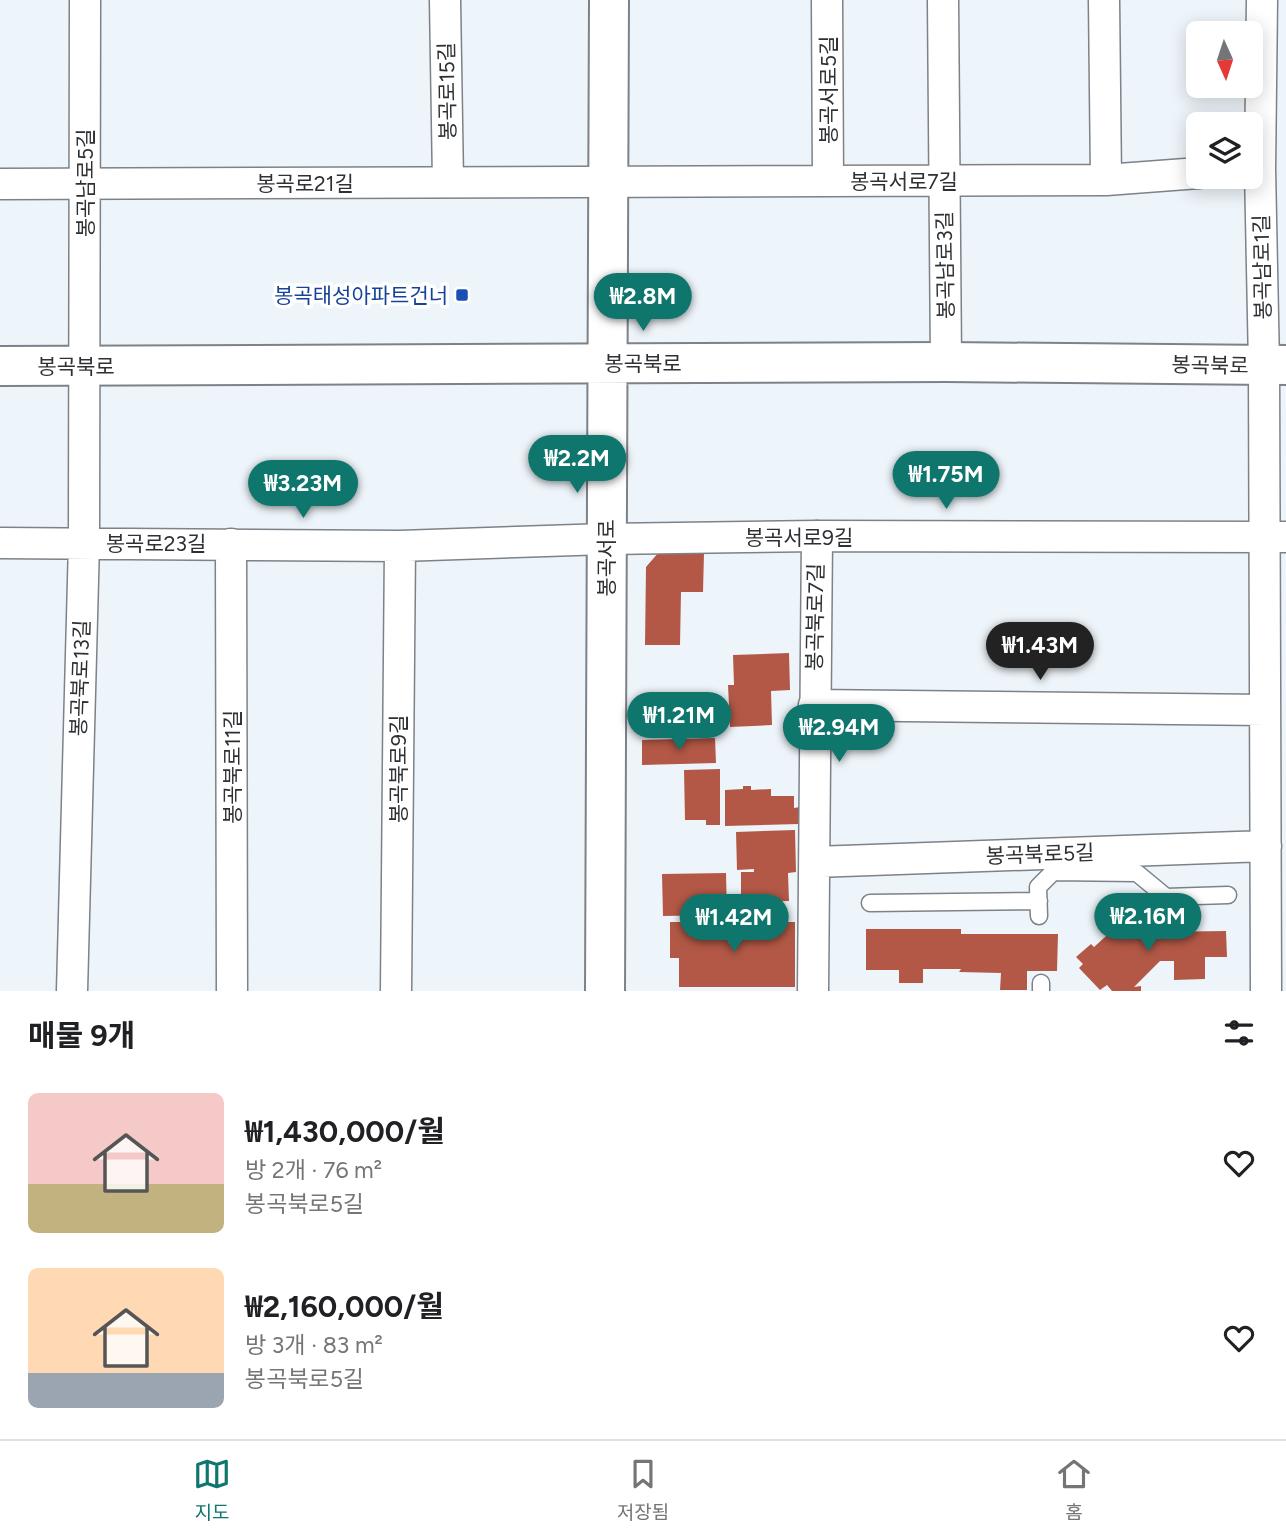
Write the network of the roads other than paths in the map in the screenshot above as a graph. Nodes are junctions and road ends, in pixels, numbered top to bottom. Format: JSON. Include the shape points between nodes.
{"nodes":[{"id":1,"x":85,"y":0,"type":"edge"},
{"id":2,"x":446,"y":0,"type":"edge"},
{"id":3,"x":609,"y":0,"type":"edge"},
{"id":4,"x":827,"y":0,"type":"edge"},
{"id":5,"x":943,"y":0,"type":"edge"},
{"id":6,"x":1104,"y":0,"type":"edge"},
{"id":7,"x":1262,"y":0,"type":"edge"},
{"id":8,"x":1266,"y":169,"type":"edge"},
{"id":9,"x":1186,"y":174,"type":"edge"},
{"id":10,"x":1106,"y":180,"type":"junction"},
{"id":11,"x":828,"y":181,"type":"junction"},
{"id":12,"x":943,"y":181,"type":"junction"},
{"id":13,"x":448,"y":182,"type":"junction"},
{"id":14,"x":609,"y":182,"type":"junction"},
{"id":15,"x":0,"y":184,"type":"edge"},
{"id":16,"x":85,"y":184,"type":"junction"},
{"id":17,"x":946,"y":362,"type":"junction"},
{"id":18,"x":609,"y":363,"type":"junction"},
{"id":19,"x":1275,"y":365,"type":"edge"},
{"id":20,"x":0,"y":366,"type":"edge"},
{"id":21,"x":86,"y":366,"type":"junction"},
{"id":22,"x":817,"y":536,"type":"junction"},
{"id":23,"x":1275,"y":537,"type":"edge"},
{"id":24,"x":606,"y":539,"type":"junction"},
{"id":25,"x":0,"y":543,"type":"edge"},
{"id":26,"x":84,"y":543,"type":"junction"},
{"id":27,"x":231,"y":544,"type":"junction"},
{"id":28,"x":400,"y":546,"type":"junction"},
{"id":29,"x":814,"y":705,"type":"junction"},
{"id":30,"x":1265,"y":710,"type":"junction"},
{"id":31,"x":1266,"y":846,"type":"junction"},
{"id":32,"x":814,"y":862,"type":"junction"},
{"id":33,"x":1228,"y":895,"type":"dead end"},
{"id":34,"x":870,"y":903,"type":"dead end"},
{"id":35,"x":72,"y":991,"type":"edge"},
{"id":36,"x":232,"y":991,"type":"edge"},
{"id":37,"x":396,"y":991,"type":"edge"},
{"id":38,"x":606,"y":991,"type":"edge"},
{"id":39,"x":813,"y":991,"type":"edge"},
{"id":40,"x":1266,"y":991,"type":"edge"}],
"edges":[{"from":1,"to":16,"type":"street","name":"봉곡남로5길"},
{"from":2,"to":13,"type":"street","name":"봉곡로15길"},
{"from":3,"to":14,"type":"street","name":"봉곡서로"},
{"from":4,"to":11,"type":"street","name":"봉곡서로5길"},
{"from":5,"to":12,"type":"street","name":"봉곡남로3길"},
{"from":6,"to":10,"type":"street"},
{"from":7,"to":8,"type":"street","name":"봉곡남로1길"},
{"from":8,"to":19,"type":"street","name":"봉곡남로1길"},
{"from":9,"to":10,"type":"street","name":"봉곡서로7길"},
{"from":10,"to":12,"type":"street","name":"봉곡서로7길"},
{"from":11,"to":12,"type":"street","name":"봉곡서로7길"},
{"from":11,"to":14,"type":"street","name":"봉곡서로7길"},
{"from":12,"to":17,"type":"street","name":"봉곡남로3길"},
{"from":13,"to":14,"type":"street","name":"봉곡로21길"},
{"from":13,"to":16,"type":"street","name":"봉곡로21길"},
{"from":14,"to":18,"type":"street","name":"봉곡서로"},
{"from":15,"to":16,"type":"street","name":"봉곡로21길"},
{"from":16,"to":21,"type":"street","name":"봉곡남로5길"},
{"from":17,"to":18,"type":"street","name":"봉곡북로"},
{"from":17,"to":19,"type":"street","name":"봉곡북로"},
{"from":18,"to":21,"type":"street","name":"봉곡북로"},
{"from":18,"to":24,"type":"street","name":"봉곡서로"},
{"from":19,"to":23,"type":"street"},
{"from":20,"to":21,"type":"street","name":"봉곡북로"},
{"from":21,"to":26,"type":"street","name":"봉곡북로13길"},
{"from":22,"to":23,"type":"street","name":"봉곡서로9길"},
{"from":22,"to":24,"type":"street","name":"봉곡서로9길"},
{"from":22,"to":29,"type":"street","name":"봉곡북로7길"},
{"from":23,"to":30,"type":"street"},
{"from":24,"to":28,"type":"street","name":"봉곡로23길"},
{"from":24,"to":38,"type":"street","name":"봉곡서로"},
{"from":25,"to":26,"type":"street","name":"봉곡로23길"},
{"from":26,"to":27,"type":"street","name":"봉곡로23길"},
{"from":26,"to":35,"type":"street","name":"봉곡북로13길"},
{"from":27,"to":28,"type":"street","name":"봉곡로23길"},
{"from":27,"to":36,"type":"street","name":"봉곡북로11길"},
{"from":28,"to":37,"type":"street","name":"봉곡북로9길"},
{"from":29,"to":30,"type":"street"},
{"from":29,"to":32,"type":"street","name":"봉곡북로7길"},
{"from":30,"to":31,"type":"street"},
{"from":31,"to":32,"type":"street","name":"봉곡북로5길"},
{"from":31,"to":40,"type":"street"},
{"from":32,"to":39,"type":"street","name":"봉곡북로7길"},
{"from":33,"to":34,"type":"lane","via":[[1166,897],[1137,873],[1053,872],[1038,887],[1039,909]]}]}
